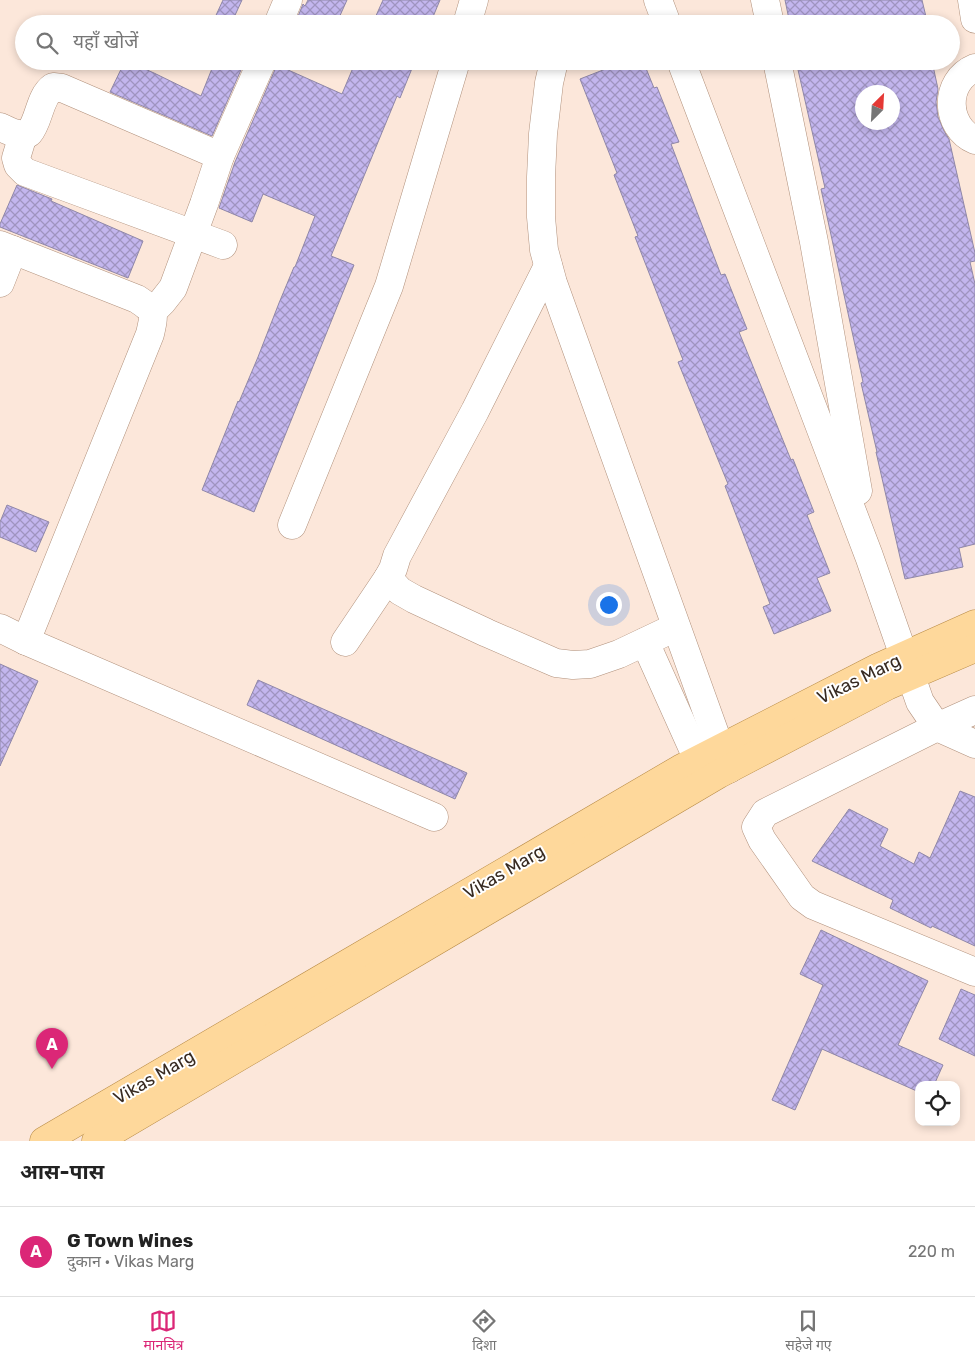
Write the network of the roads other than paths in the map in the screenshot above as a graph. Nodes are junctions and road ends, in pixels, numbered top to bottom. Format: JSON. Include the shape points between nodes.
{"nodes":[{"id":1,"x":288,"y":0,"type":"edge"},
{"id":2,"x":474,"y":0,"type":"edge"},
{"id":3,"x":658,"y":0,"type":"edge"},
{"id":4,"x":765,"y":0,"type":"edge"},
{"id":5,"x":972,"y":0,"type":"edge"},
{"id":6,"x":282,"y":15,"type":"edge"},
{"id":7,"x":470,"y":15,"type":"edge"},
{"id":8,"x":664,"y":15,"type":"edge"},
{"id":9,"x":768,"y":15,"type":"edge"},
{"id":10,"x":975,"y":19,"type":"edge"},
{"id":11,"x":975,"y":68,"type":"edge"},
{"id":12,"x":258,"y":70,"type":"edge"},
{"id":13,"x":453,"y":70,"type":"edge"},
{"id":14,"x":552,"y":70,"type":"edge"},
{"id":15,"x":684,"y":70,"type":"edge"},
{"id":16,"x":779,"y":70,"type":"edge"},
{"id":17,"x":11,"y":131,"type":"edge"},
{"id":18,"x":975,"y":140,"type":"edge"},
{"id":19,"x":220,"y":156,"type":"junction"},
{"id":20,"x":193,"y":234,"type":"junction"},
{"id":21,"x":223,"y":245,"type":"dead end"},
{"id":22,"x":7,"y":248,"type":"edge"},
{"id":23,"x":548,"y":266,"type":"junction"},
{"id":24,"x":0,"y":283,"type":"edge"},
{"id":25,"x":152,"y":312,"type":"junction"},
{"id":26,"x":292,"y":525,"type":"dead end"},
{"id":27,"x":870,"y":556,"type":"junction"},
{"id":28,"x":388,"y":578,"type":"junction"},
{"id":29,"x":975,"y":624,"type":"edge"},
{"id":30,"x":676,"y":627,"type":"junction"},
{"id":31,"x":0,"y":628,"type":"edge"},
{"id":32,"x":26,"y":641,"type":"junction"},
{"id":33,"x":344,"y":642,"type":"dead end"},
{"id":34,"x":645,"y":642,"type":"junction"},
{"id":35,"x":975,"y":648,"type":"edge"},
{"id":36,"x":908,"y":667,"type":"junction"},
{"id":37,"x":975,"y":710,"type":"edge"},
{"id":38,"x":937,"y":727,"type":"junction"},
{"id":39,"x":975,"y":744,"type":"edge"},
{"id":40,"x":715,"y":759,"type":"junction"},
{"id":41,"x":434,"y":817,"type":"dead end"},
{"id":42,"x":975,"y":972,"type":"edge"},
{"id":43,"x":44,"y":1141,"type":"edge"},
{"id":44,"x":96,"y":1141,"type":"edge"}],
"edges":[{"from":1,"to":6,"type":"street"},
{"from":2,"to":7,"type":"street"},
{"from":3,"to":8,"type":"street"},
{"from":4,"to":9,"type":"street"},
{"from":5,"to":10,"type":"street"},
{"from":11,"to":18,"type":"street","via":[[961,78],[951,103],[959,128]]},
{"from":12,"to":19,"type":"street"},
{"from":13,"to":26,"type":"street","via":[[389,286]]},
{"from":14,"to":23,"type":"street","via":[[541,177],[541,217]]},
{"from":15,"to":27,"type":"street"},
{"from":16,"to":27,"type":"street","via":[[814,242]]},
{"from":17,"to":19,"type":"street","via":[[29,133],[47,91],[53,87],[62,88]]},
{"from":17,"to":20,"type":"street","via":[[18,165],[26,172]]},
{"from":19,"to":20,"type":"street"},
{"from":20,"to":21,"type":"street"},
{"from":20,"to":25,"type":"street","via":[[173,288]]},
{"from":22,"to":24,"type":"street"},
{"from":22,"to":25,"type":"street","via":[[136,299]]},
{"from":23,"to":28,"type":"street"},
{"from":23,"to":30,"type":"street"},
{"from":25,"to":32,"type":"street","via":[[150,334]]},
{"from":27,"to":36,"type":"street"},
{"from":28,"to":33,"type":"street"},
{"from":28,"to":34,"type":"street","via":[[400,591],[414,599],[556,663],[590,664]]},
{"from":29,"to":36,"type":"main road","name":"Vikas Marg"},
{"from":30,"to":34,"type":"street"},
{"from":30,"to":40,"type":"street"},
{"from":31,"to":32,"type":"street"},
{"from":32,"to":41,"type":"street"},
{"from":34,"to":40,"type":"street"},
{"from":35,"to":36,"type":"main road","name":"Vikas Marg"},
{"from":36,"to":38,"type":"street","via":[[920,702]]},
{"from":36,"to":40,"type":"main road","name":"Vikas Marg","via":[[887,686]]},
{"from":37,"to":38,"type":"street"},
{"from":38,"to":39,"type":"street"},
{"from":38,"to":42,"type":"street","via":[[765,813],[756,827],[807,901]]},
{"from":40,"to":43,"type":"main road","name":"Vikas Marg"},
{"from":40,"to":44,"type":"main road","name":"Vikas Marg"}]}
